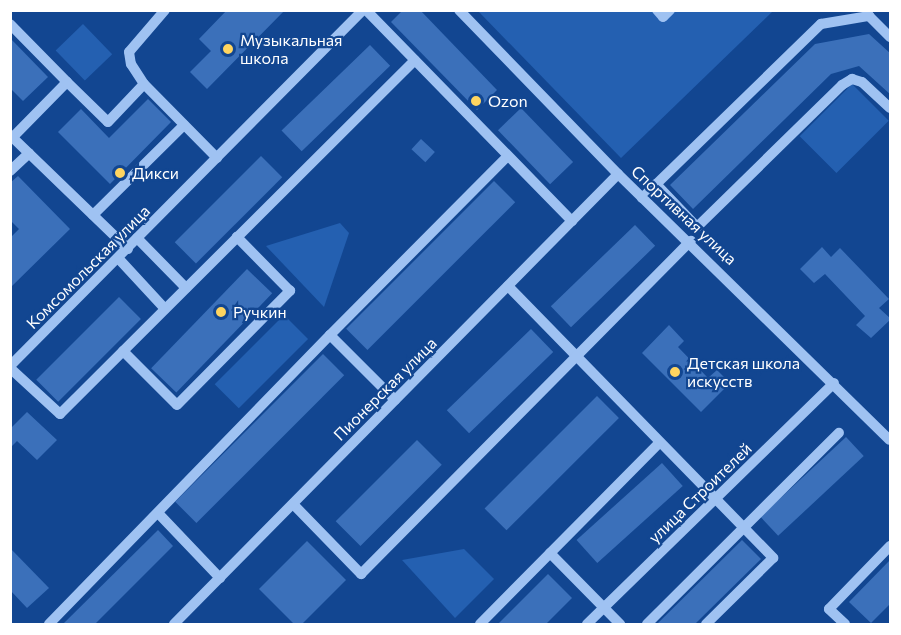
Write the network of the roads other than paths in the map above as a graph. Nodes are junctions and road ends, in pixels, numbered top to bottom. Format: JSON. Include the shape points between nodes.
{"nodes":[{"id":1,"x":165,"y":10,"type":"edge"},
{"id":2,"x":365,"y":10,"type":"edge"},
{"id":3,"x":459,"y":10,"type":"edge"},
{"id":4,"x":657,"y":10,"type":"edge"},
{"id":5,"x":670,"y":10,"type":"edge"},
{"id":6,"x":871,"y":13,"type":"edge"},
{"id":7,"x":10,"y":24,"type":"edge"},
{"id":8,"x":891,"y":37,"type":"edge"},
{"id":9,"x":415,"y":60,"type":"junction"},
{"id":10,"x":67,"y":82,"type":"junction"},
{"id":11,"x":144,"y":84,"type":"junction"},
{"id":12,"x":891,"y":108,"type":"edge"},
{"id":13,"x":184,"y":125,"type":"junction"},
{"id":14,"x":12,"y":136,"type":"edge"},
{"id":15,"x":28,"y":153,"type":"junction"},
{"id":16,"x":508,"y":156,"type":"junction"},
{"id":17,"x":217,"y":158,"type":"junction"},
{"id":18,"x":10,"y":171,"type":"edge"},
{"id":19,"x":618,"y":174,"type":"junction"},
{"id":20,"x":656,"y":184,"type":"junction"},
{"id":21,"x":642,"y":198,"type":"junction"},
{"id":22,"x":93,"y":215,"type":"junction"},
{"id":23,"x":572,"y":221,"type":"junction"},
{"id":24,"x":237,"y":237,"type":"junction"},
{"id":25,"x":137,"y":238,"type":"junction"},
{"id":26,"x":691,"y":241,"type":"junction"},
{"id":27,"x":128,"y":249,"type":"junction"},
{"id":28,"x":118,"y":258,"type":"junction"},
{"id":29,"x":508,"y":286,"type":"junction"},
{"id":30,"x":186,"y":288,"type":"junction"},
{"id":31,"x":165,"y":309,"type":"junction"},
{"id":32,"x":330,"y":335,"type":"junction"},
{"id":33,"x":123,"y":351,"type":"junction"},
{"id":34,"x":576,"y":356,"type":"junction"},
{"id":35,"x":10,"y":367,"type":"edge"},
{"id":36,"x":834,"y":383,"type":"junction"},
{"id":37,"x":395,"y":400,"type":"junction"},
{"id":38,"x":839,"y":433,"type":"dead end"},
{"id":39,"x":891,"y":440,"type":"edge"},
{"id":40,"x":659,"y":443,"type":"junction"},
{"id":41,"x":714,"y":500,"type":"junction"},
{"id":42,"x":293,"y":504,"type":"junction"},
{"id":43,"x":158,"y":513,"type":"junction"},
{"id":44,"x":743,"y":529,"type":"junction"},
{"id":45,"x":891,"y":546,"type":"edge"},
{"id":46,"x":550,"y":553,"type":"junction"},
{"id":47,"x":220,"y":578,"type":"junction"},
{"id":48,"x":604,"y":608,"type":"junction"},
{"id":49,"x":49,"y":624,"type":"edge"},
{"id":50,"x":174,"y":624,"type":"edge"},
{"id":51,"x":480,"y":624,"type":"edge"},
{"id":52,"x":586,"y":624,"type":"edge"},
{"id":53,"x":620,"y":624,"type":"edge"},
{"id":54,"x":647,"y":624,"type":"edge"},
{"id":55,"x":706,"y":624,"type":"edge"},
{"id":56,"x":845,"y":624,"type":"edge"}],
"edges":[{"from":1,"to":11,"type":"street","via":[[129,52]]},
{"from":2,"to":9,"type":"street"},
{"from":2,"to":17,"type":"street","name":"Комсомольская улица"},
{"from":3,"to":19,"type":"street","name":"Спортивная улица"},
{"from":4,"to":5,"type":"street","via":[[663,17]]},
{"from":6,"to":8,"type":"street"},
{"from":6,"to":20,"type":"street","via":[[821,24]]},
{"from":7,"to":10,"type":"street"},
{"from":9,"to":16,"type":"street"},
{"from":9,"to":24,"type":"street"},
{"from":10,"to":11,"type":"street","via":[[108,122]]},
{"from":10,"to":14,"type":"street"},
{"from":11,"to":13,"type":"street"},
{"from":12,"to":20,"type":"street","via":[[862,82],[852,79],[842,85],[697,227]]},
{"from":13,"to":17,"type":"street"},
{"from":13,"to":22,"type":"street"},
{"from":14,"to":15,"type":"street"},
{"from":15,"to":18,"type":"street"},
{"from":15,"to":22,"type":"street"},
{"from":16,"to":23,"type":"street"},
{"from":16,"to":32,"type":"street"},
{"from":17,"to":25,"type":"street","name":"Комсомольская улица"},
{"from":19,"to":21,"type":"street","name":"Спортивная улица"},
{"from":19,"to":23,"type":"street","name":"Пионерская улица"},
{"from":20,"to":21,"type":"street"},
{"from":21,"to":26,"type":"street","name":"Спортивная улица"},
{"from":22,"to":27,"type":"street"},
{"from":23,"to":29,"type":"street","name":"Пионерская улица"},
{"from":24,"to":30,"type":"street"},
{"from":24,"to":33,"type":"street","via":[[290,291],[177,405]]},
{"from":25,"to":27,"type":"street","name":"Комсомольская улица"},
{"from":25,"to":30,"type":"street"},
{"from":26,"to":34,"type":"street"},
{"from":26,"to":36,"type":"street","name":"Спортивная улица"},
{"from":27,"to":28,"type":"street","name":"Комсомольская улица"},
{"from":28,"to":31,"type":"street"},
{"from":28,"to":35,"type":"street","name":"Комсомольская улица"},
{"from":29,"to":34,"type":"street"},
{"from":29,"to":37,"type":"street","name":"Пионерская улица"},
{"from":30,"to":31,"type":"street"},
{"from":31,"to":33,"type":"street"},
{"from":32,"to":37,"type":"street"},
{"from":32,"to":43,"type":"street"},
{"from":33,"to":35,"type":"street","via":[[60,414]]},
{"from":34,"to":40,"type":"street"},
{"from":34,"to":42,"type":"street","via":[[361,574]]},
{"from":36,"to":39,"type":"street","name":"Спортивная улица"},
{"from":36,"to":41,"type":"street","name":"улица Строителей"},
{"from":37,"to":42,"type":"street","name":"Пионерская улица"},
{"from":38,"to":44,"type":"street"},
{"from":40,"to":41,"type":"street"},
{"from":40,"to":46,"type":"street"},
{"from":41,"to":44,"type":"street"},
{"from":41,"to":48,"type":"street","name":"улица Строителей"},
{"from":42,"to":47,"type":"street","name":"Пионерская улица"},
{"from":43,"to":47,"type":"street"},
{"from":43,"to":49,"type":"street"},
{"from":44,"to":54,"type":"street"},
{"from":44,"to":55,"type":"street","via":[[773,558]]},
{"from":45,"to":56,"type":"street","via":[[829,609]]},
{"from":46,"to":48,"type":"street"},
{"from":46,"to":51,"type":"street"},
{"from":47,"to":50,"type":"street","name":"Пионерская улица"},
{"from":48,"to":52,"type":"street","name":"улица Строителей"},
{"from":48,"to":53,"type":"street"}]}
